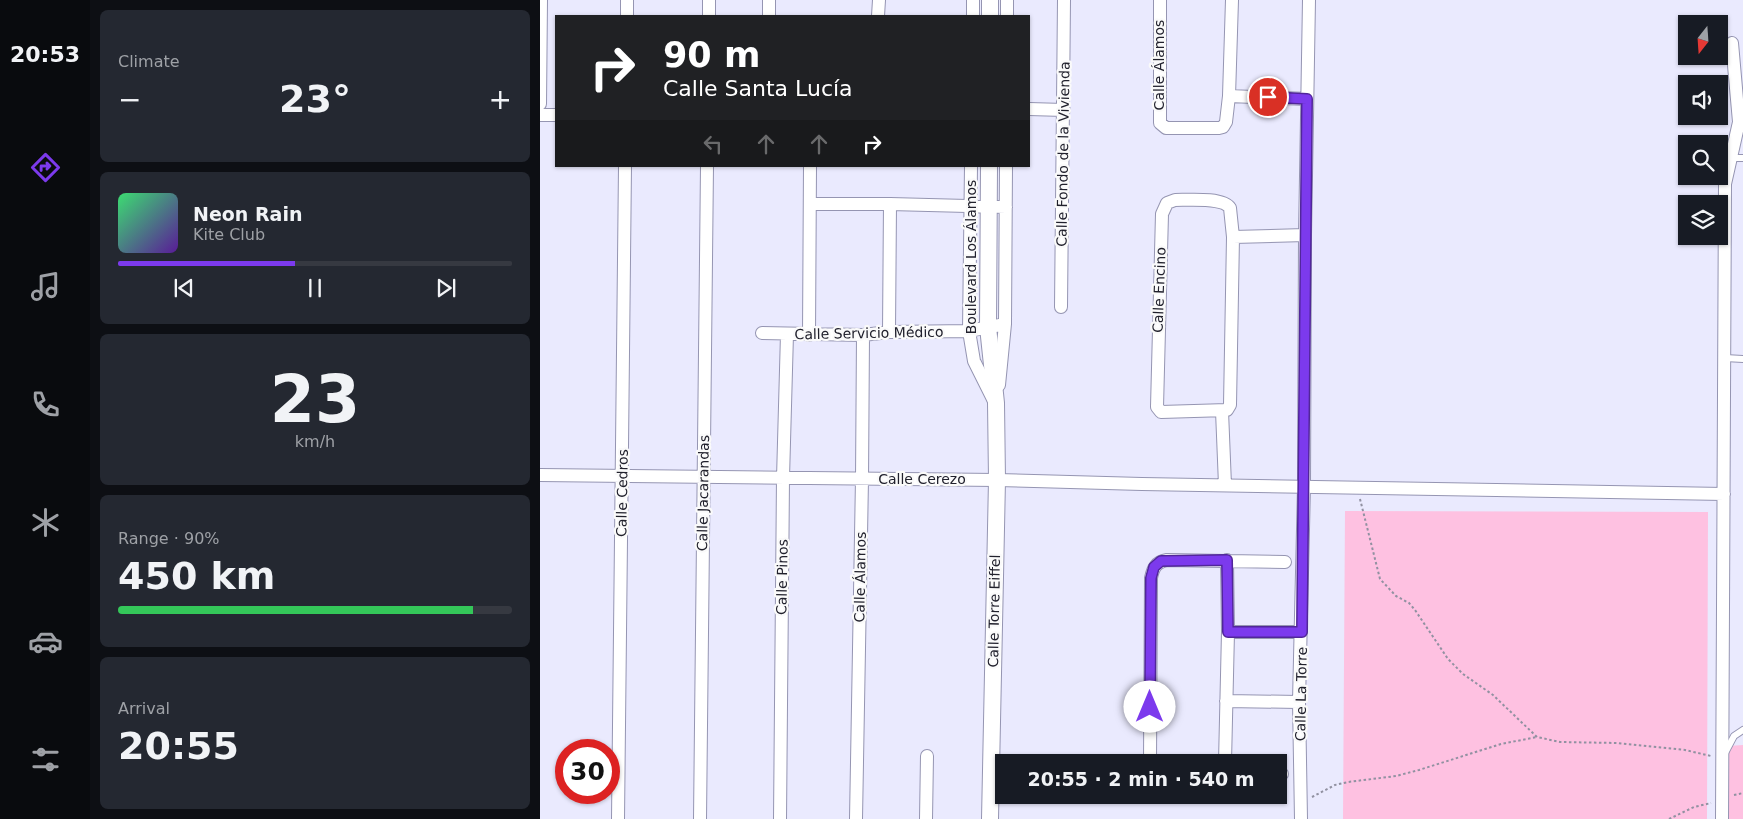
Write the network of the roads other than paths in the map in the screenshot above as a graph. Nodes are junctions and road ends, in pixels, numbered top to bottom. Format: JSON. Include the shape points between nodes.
{"nodes":[{"id":1,"x":542,"y":0,"type":"edge"},
{"id":2,"x":627,"y":0,"type":"edge"},
{"id":3,"x":709,"y":0,"type":"edge"},
{"id":4,"x":769,"y":0,"type":"edge"},
{"id":5,"x":879,"y":0,"type":"edge"},
{"id":6,"x":973,"y":0,"type":"edge"},
{"id":7,"x":990,"y":0,"type":"edge"},
{"id":8,"x":1007,"y":0,"type":"edge"},
{"id":9,"x":1064,"y":0,"type":"edge"},
{"id":10,"x":1160,"y":0,"type":"edge"},
{"id":11,"x":1232,"y":0,"type":"edge"},
{"id":12,"x":1309,"y":0,"type":"edge"},
{"id":13,"x":627,"y":15,"type":"edge"},
{"id":14,"x":709,"y":15,"type":"edge"},
{"id":15,"x":769,"y":15,"type":"edge"},
{"id":16,"x":878,"y":15,"type":"edge"},
{"id":17,"x":973,"y":15,"type":"edge"},
{"id":18,"x":990,"y":15,"type":"edge"},
{"id":19,"x":1007,"y":15,"type":"edge"},
{"id":20,"x":1732,"y":43,"type":"dead end"},
{"id":21,"x":1229,"y":96,"type":"junction"},
{"id":22,"x":1307,"y":99,"type":"junction"},
{"id":23,"x":540,"y":104,"type":"edge"},
{"id":24,"x":1030,"y":110,"type":"edge"},
{"id":25,"x":1064,"y":110,"type":"junction"},
{"id":26,"x":555,"y":115,"type":"edge"},
{"id":27,"x":540,"y":116,"type":"edge"},
{"id":28,"x":1730,"y":158,"type":"junction"},
{"id":29,"x":1743,"y":158,"type":"edge"},
{"id":30,"x":625,"y":167,"type":"edge"},
{"id":31,"x":707,"y":167,"type":"edge"},
{"id":32,"x":810,"y":167,"type":"edge"},
{"id":33,"x":971,"y":167,"type":"edge"},
{"id":34,"x":989,"y":167,"type":"edge"},
{"id":35,"x":1006,"y":167,"type":"edge"},
{"id":36,"x":810,"y":204,"type":"junction"},
{"id":37,"x":890,"y":204,"type":"junction"},
{"id":38,"x":971,"y":206,"type":"junction"},
{"id":39,"x":990,"y":207,"type":"junction"},
{"id":40,"x":1006,"y":207,"type":"junction"},
{"id":41,"x":1305,"y":234,"type":"junction"},
{"id":42,"x":1233,"y":237,"type":"junction"},
{"id":43,"x":1061,"y":307,"type":"dead end"},
{"id":44,"x":1006,"y":324,"type":"junction"},
{"id":45,"x":988,"y":327,"type":"junction"},
{"id":46,"x":969,"y":331,"type":"junction"},
{"id":47,"x":889,"y":332,"type":"junction"},
{"id":48,"x":762,"y":333,"type":"dead end"},
{"id":49,"x":787,"y":334,"type":"junction"},
{"id":50,"x":809,"y":335,"type":"junction"},
{"id":51,"x":862,"y":335,"type":"junction"},
{"id":52,"x":1725,"y":358,"type":"junction"},
{"id":53,"x":1743,"y":359,"type":"edge"},
{"id":54,"x":996,"y":402,"type":"junction"},
{"id":55,"x":1222,"y":411,"type":"junction"},
{"id":56,"x":540,"y":475,"type":"edge"},
{"id":57,"x":622,"y":475,"type":"junction"},
{"id":58,"x":703,"y":476,"type":"junction"},
{"id":59,"x":784,"y":478,"type":"junction"},
{"id":60,"x":862,"y":479,"type":"junction"},
{"id":61,"x":996,"y":480,"type":"junction"},
{"id":62,"x":1225,"y":484,"type":"junction"},
{"id":63,"x":1304,"y":486,"type":"junction"},
{"id":64,"x":1724,"y":494,"type":"junction"},
{"id":65,"x":1227,"y":560,"type":"junction"},
{"id":66,"x":1285,"y":562,"type":"dead end"},
{"id":67,"x":1228,"y":632,"type":"junction"},
{"id":68,"x":1302,"y":632,"type":"junction"},
{"id":69,"x":1226,"y":701,"type":"junction"},
{"id":70,"x":1299,"y":702,"type":"junction"},
{"id":71,"x":1743,"y":730,"type":"edge"},
{"id":72,"x":1150,"y":754,"type":"edge"},
{"id":73,"x":1225,"y":754,"type":"edge"},
{"id":74,"x":927,"y":756,"type":"dead end"},
{"id":75,"x":1722,"y":758,"type":"junction"},
{"id":76,"x":618,"y":819,"type":"edge"},
{"id":77,"x":700,"y":819,"type":"edge"},
{"id":78,"x":780,"y":819,"type":"edge"},
{"id":79,"x":856,"y":819,"type":"edge"},
{"id":80,"x":926,"y":819,"type":"edge"},
{"id":81,"x":990,"y":819,"type":"edge"},
{"id":82,"x":1301,"y":819,"type":"edge"},
{"id":83,"x":1722,"y":819,"type":"edge"}],
"edges":[{"from":1,"to":23,"type":"street"},
{"from":2,"to":13,"type":"street"},
{"from":3,"to":14,"type":"street"},
{"from":4,"to":15,"type":"street"},
{"from":5,"to":16,"type":"street"},
{"from":6,"to":17,"type":"street"},
{"from":7,"to":18,"type":"street"},
{"from":8,"to":19,"type":"street"},
{"from":9,"to":25,"type":"street","name":"Calle Fondo de la Vivienda"},
{"from":10,"to":21,"type":"street","name":"Calle Álamos","via":[[1160,124],[1166,128],[1221,128],[1226,122]]},
{"from":11,"to":21,"type":"street","name":"Calle Álamos"},
{"from":12,"to":22,"type":"street","name":"Calle La Torre"},
{"from":20,"to":28,"type":"street","via":[[1739,122]]},
{"from":21,"to":22,"type":"street"},
{"from":22,"to":41,"type":"street","name":"Calle La Torre"},
{"from":24,"to":25,"type":"street"},
{"from":25,"to":43,"type":"street","name":"Calle Fondo de la Vivienda"},
{"from":26,"to":27,"type":"street"},
{"from":28,"to":29,"type":"lane"},
{"from":28,"to":52,"type":"street","via":[[1725,184]]},
{"from":30,"to":57,"type":"street","name":"Calle Cedros"},
{"from":31,"to":58,"type":"street","name":"Calle Jacarandas"},
{"from":32,"to":36,"type":"street"},
{"from":33,"to":38,"type":"street","name":"Boulevard Los Álamos"},
{"from":34,"to":39,"type":"street","name":"Boulevard Los Álamos"},
{"from":35,"to":40,"type":"street"},
{"from":36,"to":37,"type":"street"},
{"from":36,"to":50,"type":"street"},
{"from":37,"to":38,"type":"street"},
{"from":37,"to":47,"type":"street"},
{"from":38,"to":39,"type":"street"},
{"from":38,"to":46,"type":"street","name":"Boulevard Los Álamos"},
{"from":39,"to":40,"type":"street"},
{"from":39,"to":45,"type":"street","name":"Boulevard Los Álamos"},
{"from":40,"to":44,"type":"street"},
{"from":41,"to":42,"type":"street"},
{"from":41,"to":63,"type":"street","name":"Calle La Torre"},
{"from":42,"to":55,"type":"street","name":"Calle Encino","via":[[1230,405]]},
{"from":42,"to":55,"type":"street","name":"Calle Encino","via":[[1230,208],[1225,202],[1175,200],[1167,203],[1162,211],[1157,407],[1161,412]]},
{"from":44,"to":45,"type":"street","name":"Calle Servicio Médico"},
{"from":44,"to":54,"type":"street"},
{"from":45,"to":46,"type":"street","name":"Calle Servicio Médico"},
{"from":45,"to":54,"type":"street","name":"Boulevard Los Álamos"},
{"from":46,"to":47,"type":"street","name":"Calle Servicio Médico"},
{"from":46,"to":54,"type":"street","name":"Boulevard Los Álamos","via":[[974,361]]},
{"from":47,"to":51,"type":"street","name":"Calle Servicio Médico"},
{"from":48,"to":49,"type":"street","name":"Calle Servicio Médico"},
{"from":49,"to":50,"type":"street","name":"Calle Servicio Médico"},
{"from":49,"to":59,"type":"street","name":"Calle Pinos"},
{"from":50,"to":51,"type":"street","name":"Calle Servicio Médico"},
{"from":51,"to":60,"type":"street","name":"Calle Álamos"},
{"from":52,"to":53,"type":"lane"},
{"from":52,"to":64,"type":"street"},
{"from":54,"to":61,"type":"street","name":"Calle Torre Eiffel"},
{"from":55,"to":62,"type":"street","name":"Calle Encino"},
{"from":56,"to":57,"type":"street","name":"Calle Cerezo"},
{"from":57,"to":58,"type":"street","name":"Calle Cerezo"},
{"from":57,"to":76,"type":"street","name":"Calle Cedros"},
{"from":58,"to":59,"type":"street","name":"Calle Cerezo"},
{"from":58,"to":77,"type":"street","name":"Calle Jacarandas"},
{"from":59,"to":60,"type":"street","name":"Calle Cerezo"},
{"from":59,"to":78,"type":"street","name":"Calle Pinos"},
{"from":60,"to":61,"type":"street","name":"Calle Cerezo"},
{"from":60,"to":79,"type":"street","name":"Calle Álamos"},
{"from":61,"to":62,"type":"street","name":"Calle Cerezo"},
{"from":61,"to":81,"type":"street","name":"Calle Torre Eiffel"},
{"from":62,"to":63,"type":"street","name":"Calle Cerezo"},
{"from":63,"to":64,"type":"street","name":"Calle Cerezo"},
{"from":63,"to":68,"type":"street","name":"Calle La Torre"},
{"from":64,"to":75,"type":"street"},
{"from":65,"to":66,"type":"street"},
{"from":65,"to":67,"type":"street"},
{"from":65,"to":72,"type":"street","via":[[1167,560],[1157,563],[1153,570]]},
{"from":67,"to":68,"type":"street"},
{"from":67,"to":69,"type":"street"},
{"from":68,"to":70,"type":"street","name":"Calle La Torre"},
{"from":69,"to":70,"type":"street"},
{"from":69,"to":73,"type":"street"},
{"from":70,"to":82,"type":"street","name":"Calle La Torre"},
{"from":71,"to":75,"type":"lane","via":[[1734,736]]},
{"from":74,"to":80,"type":"street"},
{"from":75,"to":83,"type":"street"}]}
